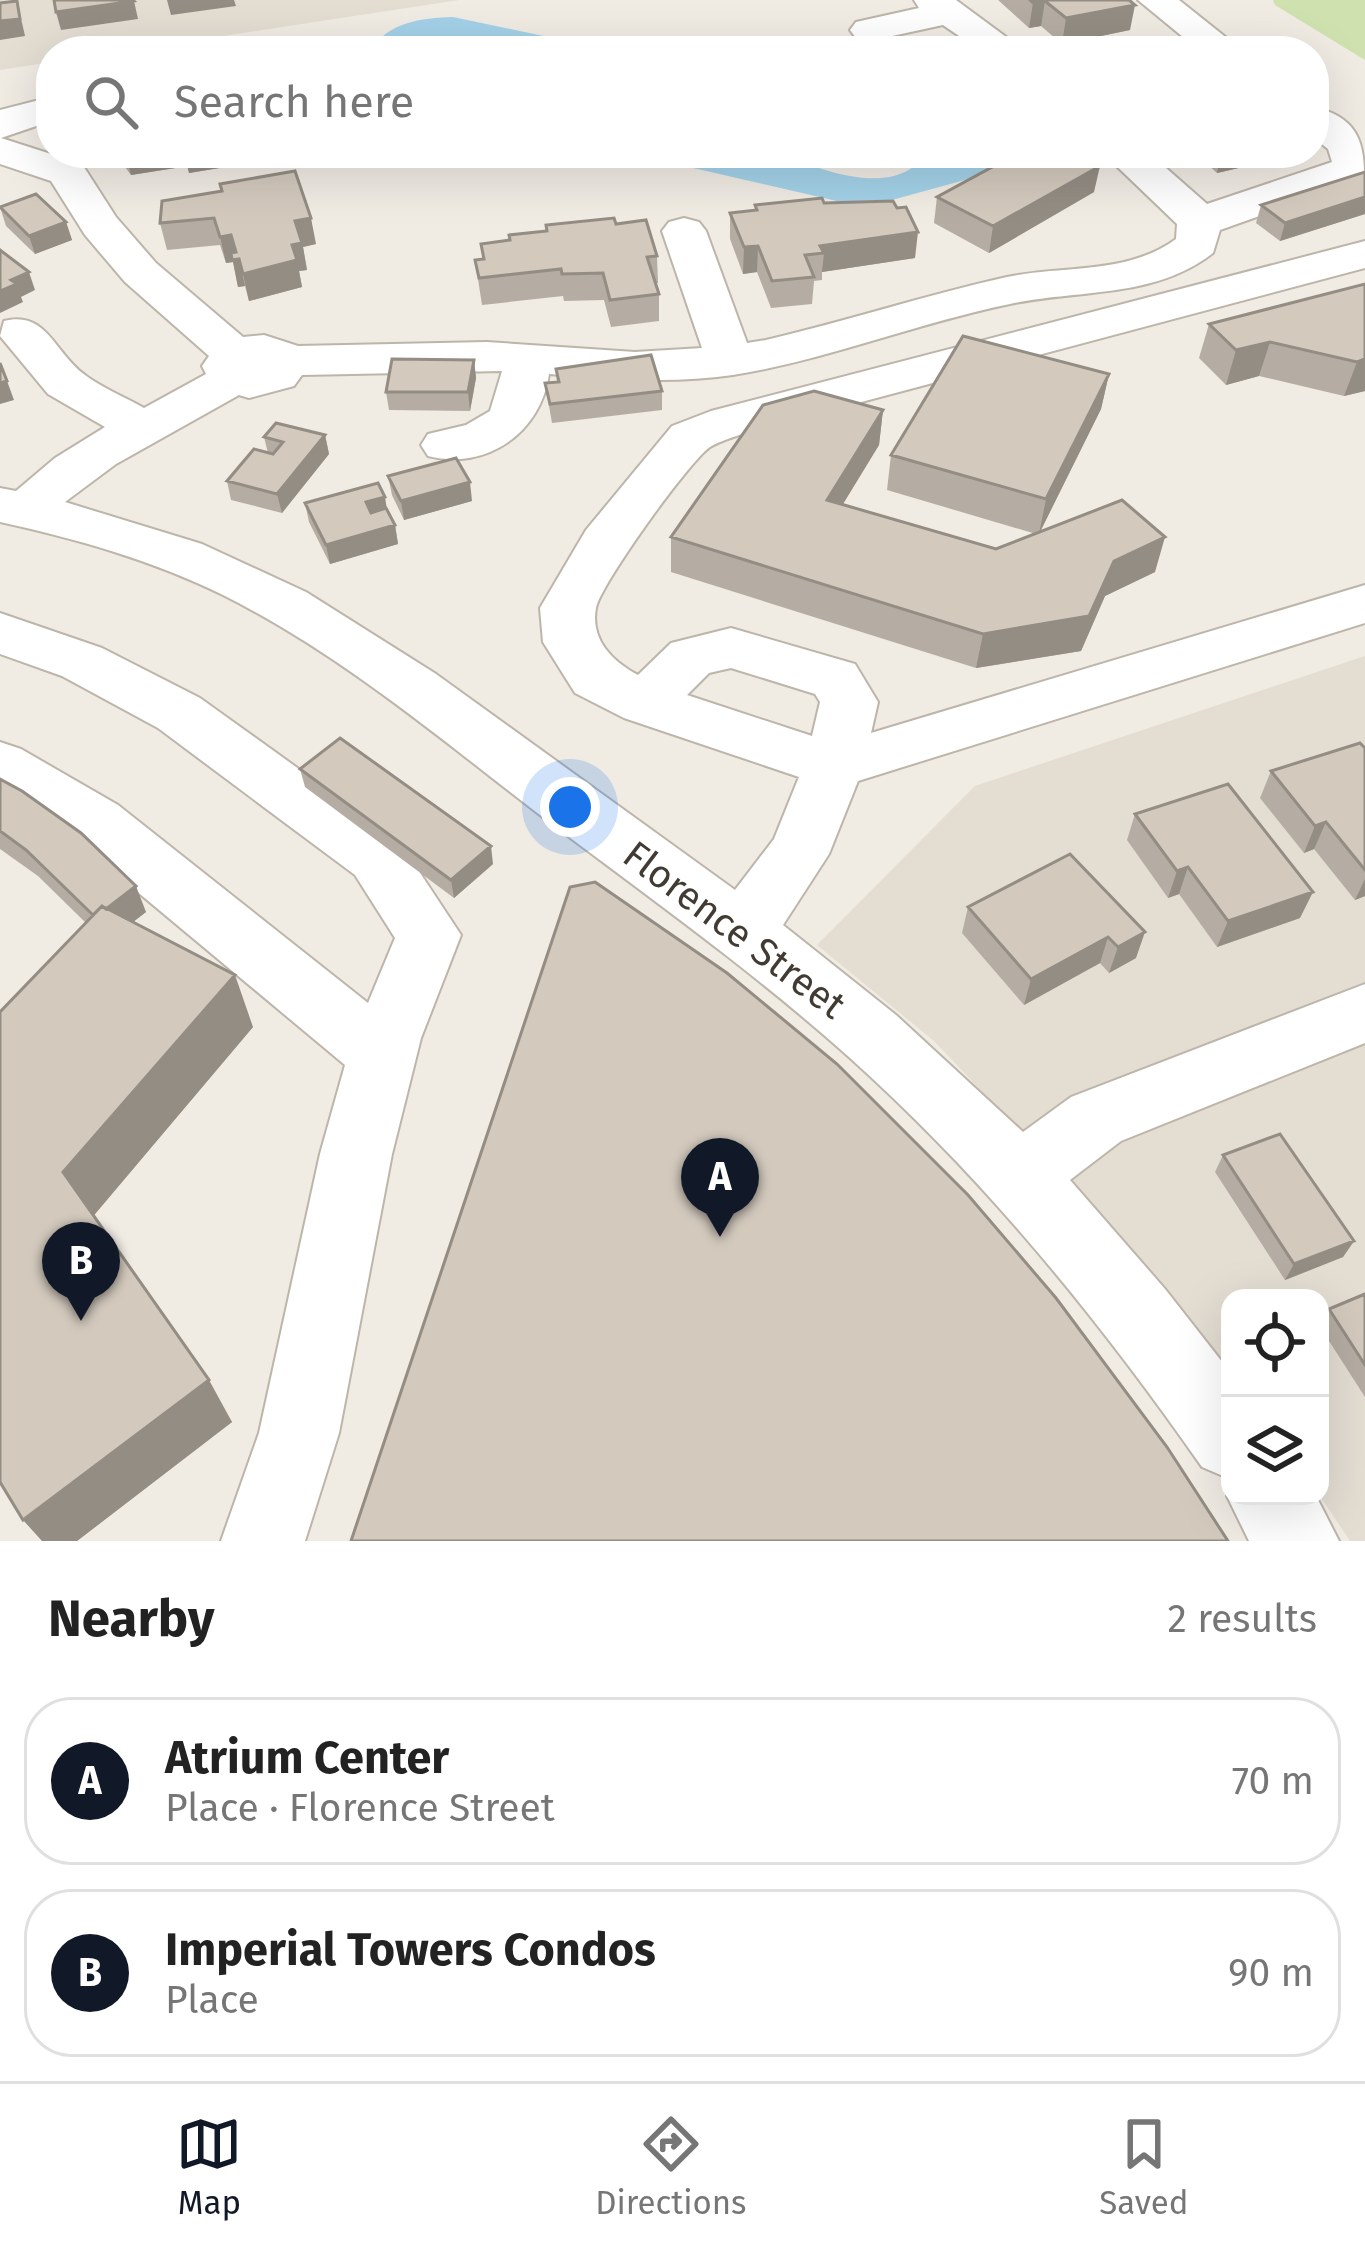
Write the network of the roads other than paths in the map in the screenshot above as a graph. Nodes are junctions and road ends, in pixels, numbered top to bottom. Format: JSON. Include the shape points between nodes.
{"nodes":[{"id":1,"x":1156,"y":0,"type":"edge"},
{"id":2,"x":939,"y":6,"type":"edge"},
{"id":3,"x":869,"y":30,"type":"dead end"},
{"id":4,"x":984,"y":36,"type":"edge"},
{"id":5,"x":1204,"y":36,"type":"edge"},
{"id":6,"x":36,"y":111,"type":"edge"},
{"id":7,"x":0,"y":126,"type":"edge"},
{"id":8,"x":1329,"y":130,"type":"edge"},
{"id":9,"x":0,"y":150,"type":"edge"},
{"id":10,"x":36,"y":156,"type":"edge"},
{"id":11,"x":76,"y":168,"type":"edge"},
{"id":12,"x":1142,"y":168,"type":"edge"},
{"id":13,"x":1198,"y":223,"type":"junction"},
{"id":14,"x":684,"y":231,"type":"dead end"},
{"id":15,"x":1365,"y":254,"type":"edge"},
{"id":16,"x":20,"y":331,"type":"dead end"},
{"id":17,"x":527,"y":359,"type":"junction"},
{"id":18,"x":730,"y":361,"type":"junction"},
{"id":19,"x":234,"y":366,"type":"junction"},
{"id":20,"x":143,"y":428,"type":"junction"},
{"id":21,"x":446,"y":445,"type":"dead end"},
{"id":22,"x":14,"y":508,"type":"edge"},
{"id":23,"x":1365,"y":604,"type":"edge"},
{"id":24,"x":0,"y":633,"type":"edge"},
{"id":25,"x":644,"y":703,"type":"junction"},
{"id":26,"x":0,"y":766,"type":"edge"},
{"id":27,"x":835,"y":766,"type":"junction"},
{"id":28,"x":738,"y":928,"type":"junction"},
{"id":29,"x":1365,"y":1013,"type":"edge"},
{"id":30,"x":383,"y":1055,"type":"junction"},
{"id":31,"x":1018,"y":1177,"type":"junction"},
{"id":32,"x":1221,"y":1427,"type":"edge"},
{"id":33,"x":1274,"y":1505,"type":"edge"},
{"id":34,"x":262,"y":1541,"type":"edge"},
{"id":35,"x":1298,"y":1541,"type":"edge"}],
"edges":[{"from":1,"to":5,"type":"street"},
{"from":2,"to":3,"type":"street"},
{"from":2,"to":4,"type":"street"},
{"from":6,"to":7,"type":"street"},
{"from":8,"to":13,"type":"street","via":[[1346,143],[1349,170]]},
{"from":9,"to":10,"type":"street"},
{"from":11,"to":19,"type":"street","via":[[92,219]]},
{"from":12,"to":13,"type":"street"},
{"from":13,"to":18,"type":"street","via":[[1197,244],[1183,258],[1150,269],[1011,290]]},
{"from":14,"to":18,"type":"street"},
{"from":15,"to":25,"type":"street","via":[[690,437],[605,543],[568,608],[571,642],[596,678]]},
{"from":16,"to":20,"type":"street","via":[[64,384]]},
{"from":17,"to":18,"type":"street"},
{"from":17,"to":19,"type":"street","via":[[288,361],[264,381]]},
{"from":17,"to":21,"type":"street","via":[[523,398],[508,423]]},
{"from":19,"to":20,"type":"street"},
{"from":20,"to":22,"type":"street"},
{"from":22,"to":28,"type":"street","name":"Florence Street","via":[[154,545],[279,602],[330,632],[662,909]]},
{"from":23,"to":27,"type":"street"},
{"from":24,"to":30,"type":"street","via":[[82,662],[179,713],[377,858],[429,934]]},
{"from":25,"to":27,"type":"street"},
{"from":25,"to":27,"type":"street","via":[[691,657],[731,648],[835,679],[849,702]]},
{"from":26,"to":30,"type":"street","via":[[96,822]]},
{"from":27,"to":28,"type":"street","via":[[775,894]]},
{"from":28,"to":31,"type":"street","name":"Florence Street","via":[[886,1048]]},
{"from":29,"to":31,"type":"street","via":[[1096,1119]]},
{"from":30,"to":34,"type":"street","via":[[299,1433]]},
{"from":31,"to":32,"type":"street","name":"Florence Street","via":[[1125,1296]]},
{"from":33,"to":35,"type":"street"}]}
